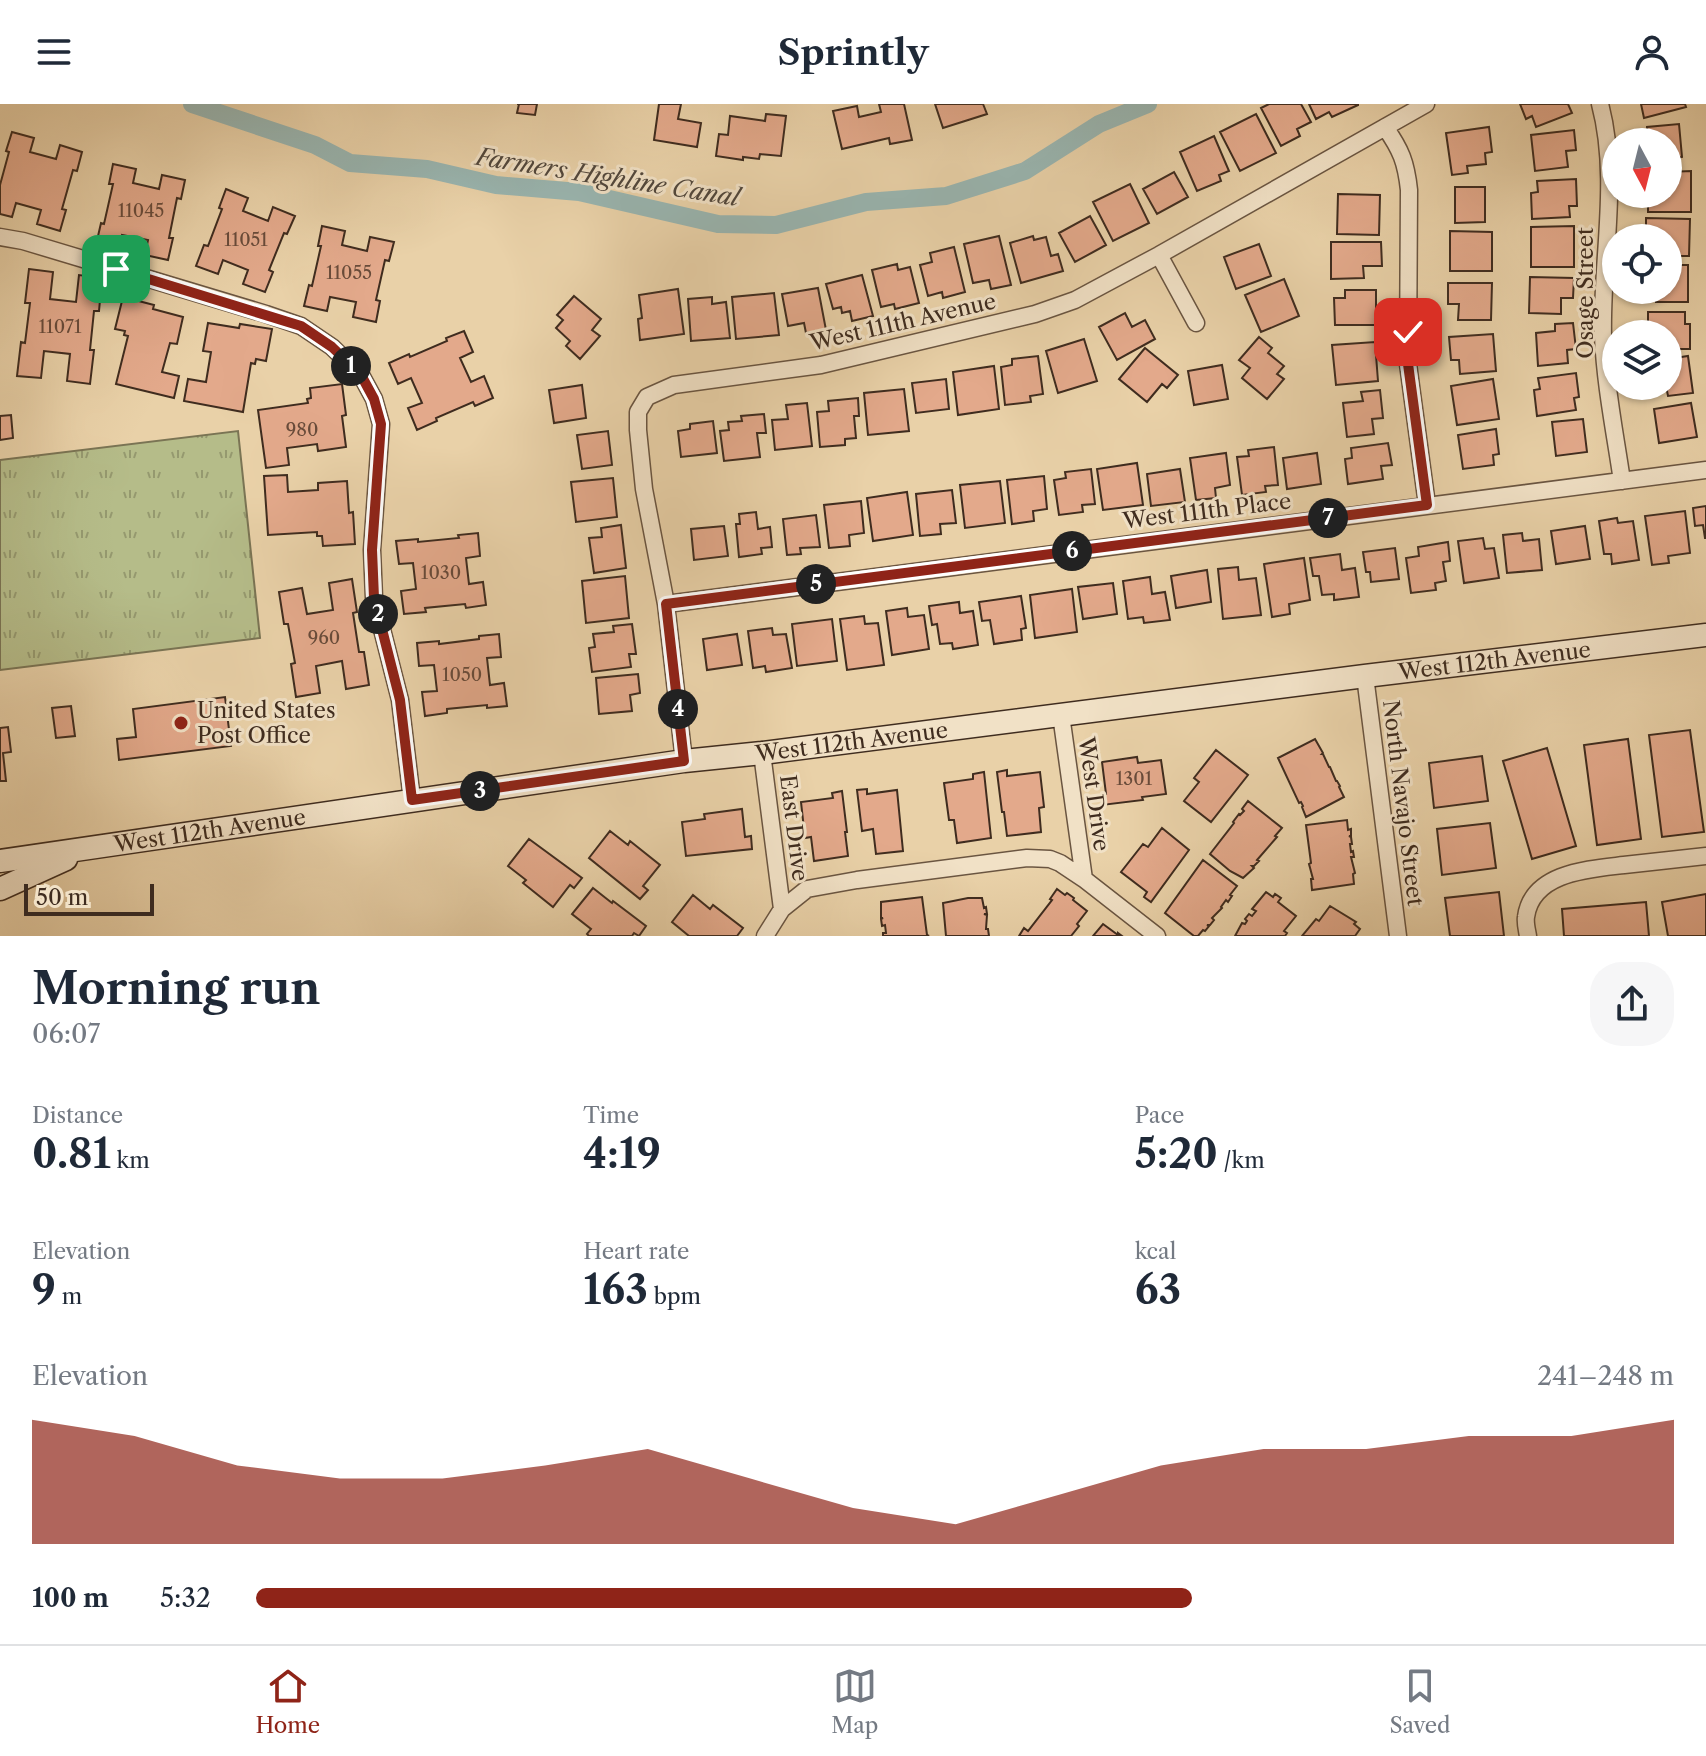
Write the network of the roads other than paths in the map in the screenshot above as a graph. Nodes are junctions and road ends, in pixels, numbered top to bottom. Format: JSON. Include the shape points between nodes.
{"nodes":[{"id":1,"x":1426,"y":104,"type":"edge"},
{"id":2,"x":1600,"y":104,"type":"edge"},
{"id":3,"x":1385,"y":127,"type":"junction"},
{"id":4,"x":0,"y":237,"type":"edge"},
{"id":5,"x":1159,"y":255,"type":"junction"},
{"id":6,"x":1196,"y":323,"type":"dead end"},
{"id":7,"x":1706,"y":470,"type":"edge"},
{"id":8,"x":1622,"y":481,"type":"junction"},
{"id":9,"x":1427,"y":505,"type":"junction"},
{"id":10,"x":666,"y":604,"type":"junction"},
{"id":11,"x":1706,"y":635,"type":"edge"},
{"id":12,"x":1365,"y":676,"type":"junction"},
{"id":13,"x":1061,"y":715,"type":"junction"},
{"id":14,"x":762,"y":753,"type":"junction"},
{"id":15,"x":684,"y":761,"type":"junction"},
{"id":16,"x":412,"y":800,"type":"junction"},
{"id":17,"x":89,"y":848,"type":"junction"},
{"id":18,"x":1706,"y":856,"type":"edge"},
{"id":19,"x":0,"y":861,"type":"edge"},
{"id":20,"x":1084,"y":879,"type":"junction"},
{"id":21,"x":0,"y":889,"type":"edge"},
{"id":22,"x":782,"y":909,"type":"junction"},
{"id":23,"x":765,"y":936,"type":"edge"},
{"id":24,"x":1157,"y":936,"type":"edge"},
{"id":25,"x":1398,"y":936,"type":"edge"},
{"id":26,"x":1528,"y":936,"type":"edge"}],
"edges":[{"from":1,"to":3,"type":"street","name":"West 111th Avenue"},
{"from":2,"to":8,"type":"street","name":"Osage Street","via":[[1609,169],[1603,336]]},
{"from":3,"to":5,"type":"street","name":"West 111th Avenue"},
{"from":3,"to":9,"type":"street","via":[[1406,164],[1409,190],[1408,364]]},
{"from":4,"to":16,"type":"street","via":[[301,326],[361,375],[381,424],[374,598],[400,700]]},
{"from":5,"to":6,"type":"street"},
{"from":5,"to":10,"type":"street","name":"West 111th Avenue","via":[[1075,300],[1035,314],[821,365],[674,385],[647,397],[637,420]]},
{"from":7,"to":8,"type":"street","name":"West 111th Place"},
{"from":8,"to":9,"type":"street","name":"West 111th Place"},
{"from":9,"to":10,"type":"street","name":"West 111th Place"},
{"from":10,"to":15,"type":"street"},
{"from":11,"to":12,"type":"main road","name":"West 112th Avenue"},
{"from":12,"to":13,"type":"main road","name":"West 112th Avenue"},
{"from":12,"to":25,"type":"street","name":"North Navajo Street"},
{"from":13,"to":14,"type":"main road","name":"West 112th Avenue"},
{"from":13,"to":20,"type":"street","name":"West Drive"},
{"from":14,"to":15,"type":"main road","name":"West 112th Avenue"},
{"from":14,"to":22,"type":"street","name":"East Drive"},
{"from":15,"to":16,"type":"main road","name":"West 112th Avenue"},
{"from":16,"to":17,"type":"main road","name":"West 112th Avenue"},
{"from":17,"to":19,"type":"main road","name":"West 112th Avenue"},
{"from":17,"to":21,"type":"main road"},
{"from":18,"to":26,"type":"street","via":[[1559,877],[1530,903]]},
{"from":20,"to":22,"type":"street","via":[[1050,859],[1027,858],[818,886]]},
{"from":20,"to":24,"type":"street"},
{"from":22,"to":23,"type":"street"}]}
